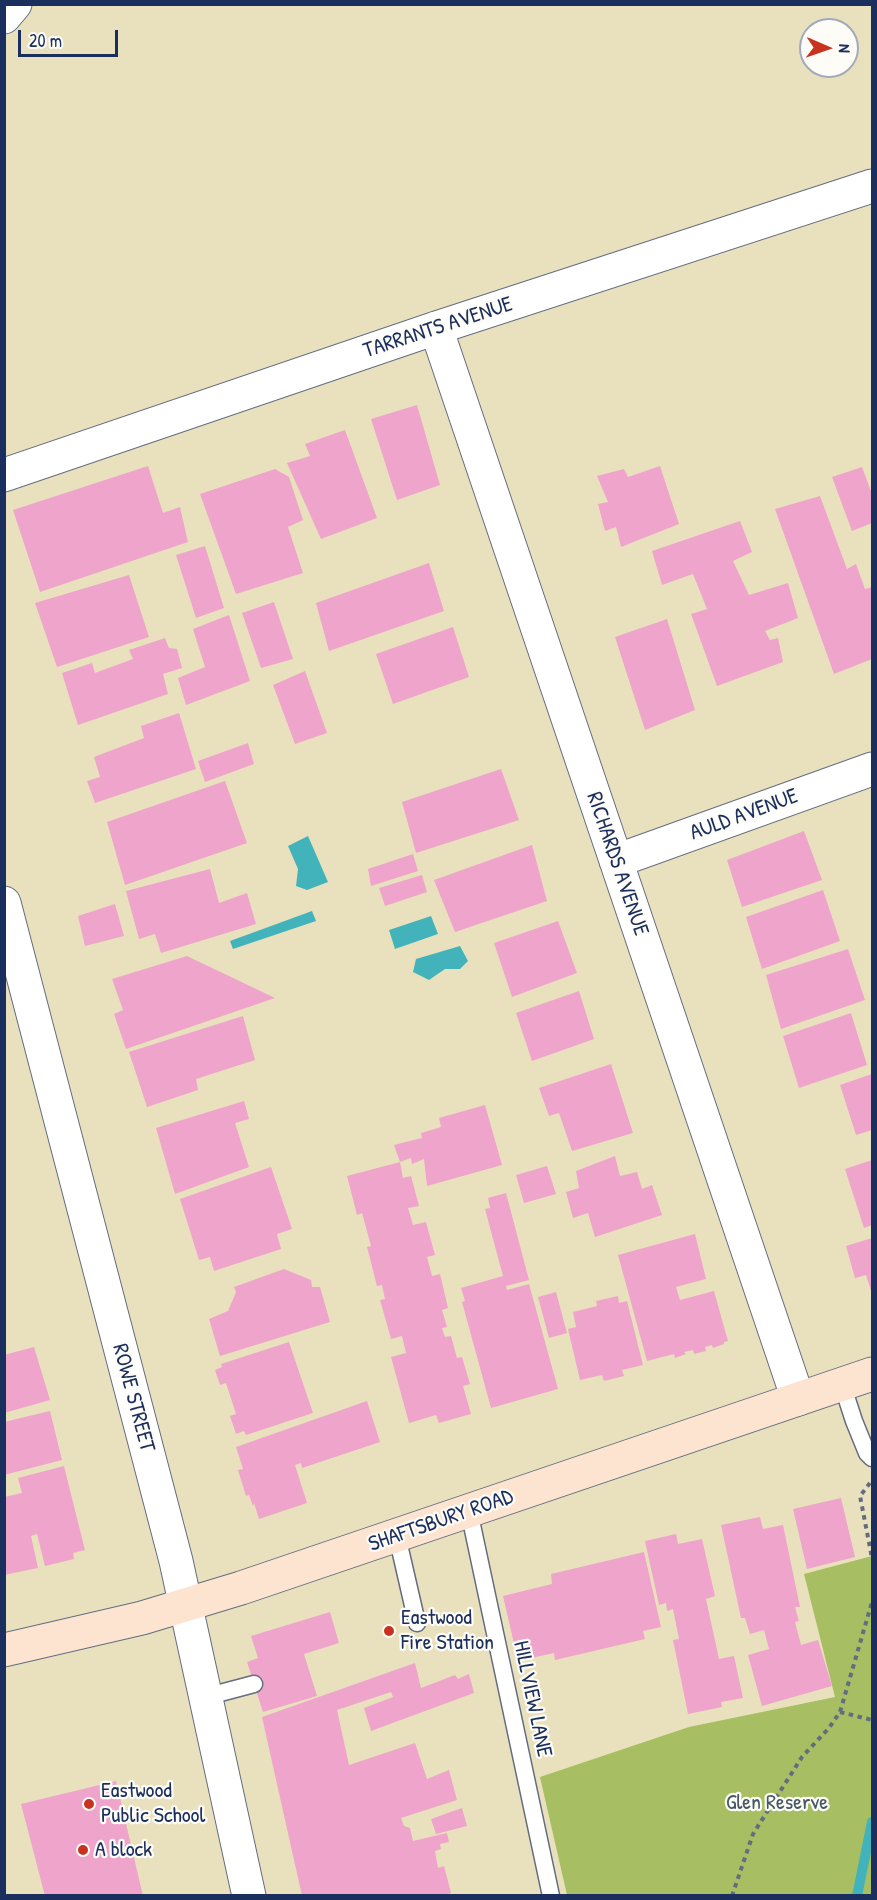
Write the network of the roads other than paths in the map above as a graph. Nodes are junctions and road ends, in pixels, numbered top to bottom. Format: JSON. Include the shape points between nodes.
{"nodes":[{"id":1,"x":15,"y":4,"type":"edge"},
{"id":2,"x":4,"y":17,"type":"edge"},
{"id":3,"x":873,"y":186,"type":"edge"},
{"id":4,"x":436,"y":328,"type":"junction"},
{"id":5,"x":4,"y":475,"type":"edge"},
{"id":6,"x":873,"y":769,"type":"edge"},
{"id":7,"x":616,"y":861,"type":"junction"},
{"id":8,"x":4,"y":903,"type":"edge"},
{"id":9,"x":873,"y":1374,"type":"edge"},
{"id":10,"x":842,"y":1384,"type":"junction"},
{"id":11,"x":798,"y":1399,"type":"junction"},
{"id":12,"x":873,"y":1458,"type":"edge"},
{"id":13,"x":469,"y":1511,"type":"junction"},
{"id":14,"x":396,"y":1536,"type":"junction"},
{"id":15,"x":187,"y":1605,"type":"junction"},
{"id":16,"x":417,"y":1623,"type":"dead end"},
{"id":17,"x":4,"y":1650,"type":"edge"},
{"id":18,"x":254,"y":1684,"type":"dead end"},
{"id":19,"x":205,"y":1697,"type":"junction"},
{"id":20,"x":249,"y":1896,"type":"edge"},
{"id":21,"x":551,"y":1896,"type":"edge"}],
"edges":[{"from":1,"to":2,"type":"street"},
{"from":3,"to":4,"type":"street","name":"TARRANTS AVENUE"},
{"from":4,"to":5,"type":"street","name":"TARRANTS AVENUE"},
{"from":4,"to":7,"type":"street","name":"RICHARDS AVENUE"},
{"from":6,"to":7,"type":"street","name":"AULD AVENUE"},
{"from":7,"to":11,"type":"street","name":"RICHARDS AVENUE"},
{"from":8,"to":15,"type":"street","name":"ROWE STREET"},
{"from":9,"to":10,"type":"street","name":"SHAFTSBURY ROAD"},
{"from":10,"to":11,"type":"street","name":"SHAFTSBURY ROAD"},
{"from":10,"to":12,"type":"lane","via":[[867,1453]]},
{"from":11,"to":13,"type":"street","name":"SHAFTSBURY ROAD"},
{"from":13,"to":14,"type":"street","name":"SHAFTSBURY ROAD"},
{"from":13,"to":21,"type":"lane","name":"HILLVIEW LANE"},
{"from":14,"to":15,"type":"street","name":"SHAFTSBURY ROAD"},
{"from":14,"to":16,"type":"lane"},
{"from":15,"to":17,"type":"street","name":"SHAFTSBURY ROAD"},
{"from":15,"to":19,"type":"street","name":"ROWE STREET"},
{"from":18,"to":19,"type":"lane"},
{"from":19,"to":20,"type":"street","name":"ROWE STREET"}]}
